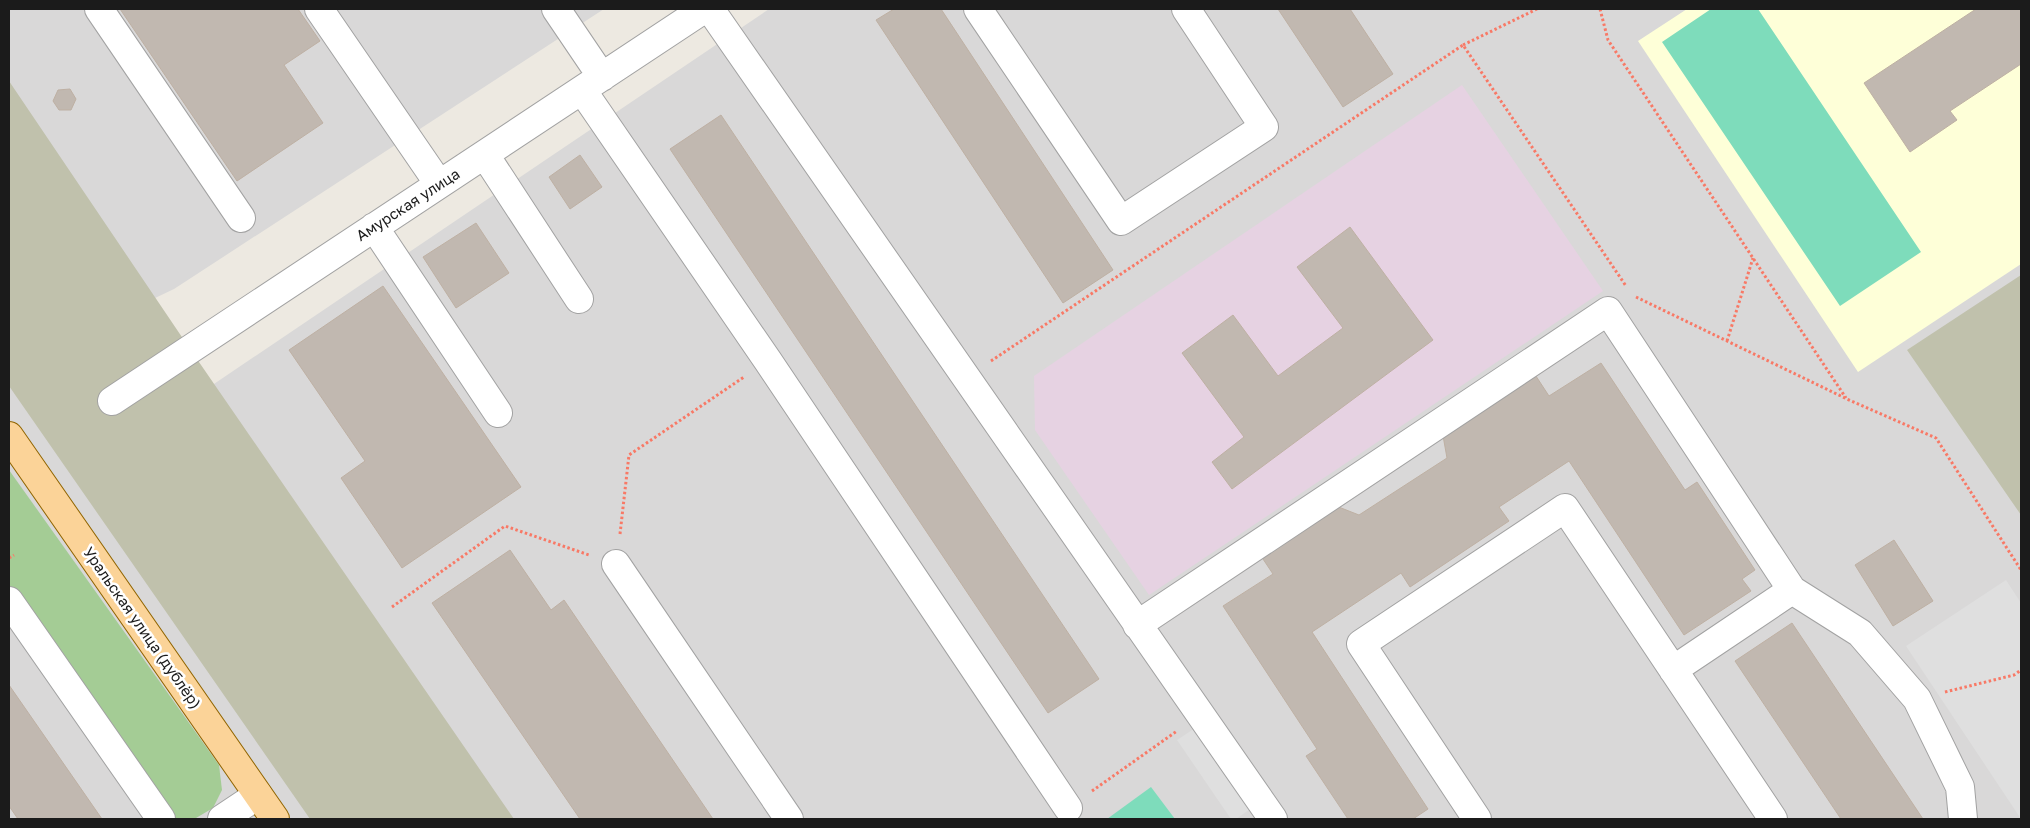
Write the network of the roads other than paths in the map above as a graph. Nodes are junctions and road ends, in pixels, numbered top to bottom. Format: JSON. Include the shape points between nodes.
{"nodes":[{"id":1,"x":98,"y":9,"type":"edge"},
{"id":2,"x":319,"y":9,"type":"edge"},
{"id":3,"x":556,"y":9,"type":"edge"},
{"id":4,"x":704,"y":9,"type":"edge"},
{"id":5,"x":710,"y":9,"type":"edge"},
{"id":6,"x":978,"y":9,"type":"edge"},
{"id":7,"x":1186,"y":9,"type":"edge"},
{"id":8,"x":592,"y":84,"type":"junction"},
{"id":9,"x":485,"y":155,"type":"junction"},
{"id":10,"x":439,"y":184,"type":"junction"},
{"id":11,"x":241,"y":218,"type":"dead end"},
{"id":12,"x":374,"y":227,"type":"junction"},
{"id":13,"x":579,"y":299,"type":"dead end"},
{"id":14,"x":112,"y":401,"type":"dead end"},
{"id":15,"x":498,"y":413,"type":"dead end"},
{"id":16,"x":9,"y":436,"type":"edge"},
{"id":17,"x":616,"y":564,"type":"road end"},
{"id":18,"x":1792,"y":590,"type":"junction"},
{"id":19,"x":9,"y":602,"type":"edge"},
{"id":20,"x":1137,"y":625,"type":"junction"},
{"id":21,"x":1673,"y":670,"type":"junction"},
{"id":22,"x":258,"y":795,"type":"junction"},
{"id":23,"x":1068,"y":808,"type":"road end"},
{"id":24,"x":1468,"y":816,"type":"edge"},
{"id":25,"x":160,"y":819,"type":"edge"},
{"id":26,"x":222,"y":819,"type":"edge"},
{"id":27,"x":275,"y":819,"type":"edge"},
{"id":28,"x":788,"y":819,"type":"edge"},
{"id":29,"x":1273,"y":819,"type":"edge"},
{"id":30,"x":1773,"y":819,"type":"edge"},
{"id":31,"x":1963,"y":819,"type":"edge"}],
"edges":[{"from":1,"to":11,"type":"street"},
{"from":2,"to":10,"type":"street"},
{"from":3,"to":8,"type":"street"},
{"from":4,"to":8,"type":"street","name":"Амурская улица"},
{"from":5,"to":20,"type":"street"},
{"from":6,"to":7,"type":"street","via":[[1120,221],[1264,127]]},
{"from":8,"to":9,"type":"street","name":"Амурская улица"},
{"from":8,"to":23,"type":"street","via":[[768,361]]},
{"from":9,"to":10,"type":"street","name":"Амурская улица"},
{"from":9,"to":13,"type":"street"},
{"from":10,"to":12,"type":"street","name":"Амурская улица"},
{"from":12,"to":14,"type":"street","name":"Амурская улица"},
{"from":12,"to":15,"type":"street"},
{"from":16,"to":22,"type":"main road","name":"Уральская улица (дублёр)"},
{"from":17,"to":28,"type":"street"},
{"from":18,"to":20,"type":"street","via":[[1608,312]]},
{"from":18,"to":21,"type":"street"},
{"from":18,"to":31,"type":"street","via":[[1860,632],[1917,699],[1960,787]]},
{"from":19,"to":25,"type":"street"},
{"from":20,"to":29,"type":"street"},
{"from":21,"to":24,"type":"street","via":[[1565,508],[1361,644]]},
{"from":21,"to":30,"type":"street"},
{"from":22,"to":26,"type":"street"},
{"from":22,"to":27,"type":"main road","name":"Уральская улица (дублёр)"}]}
